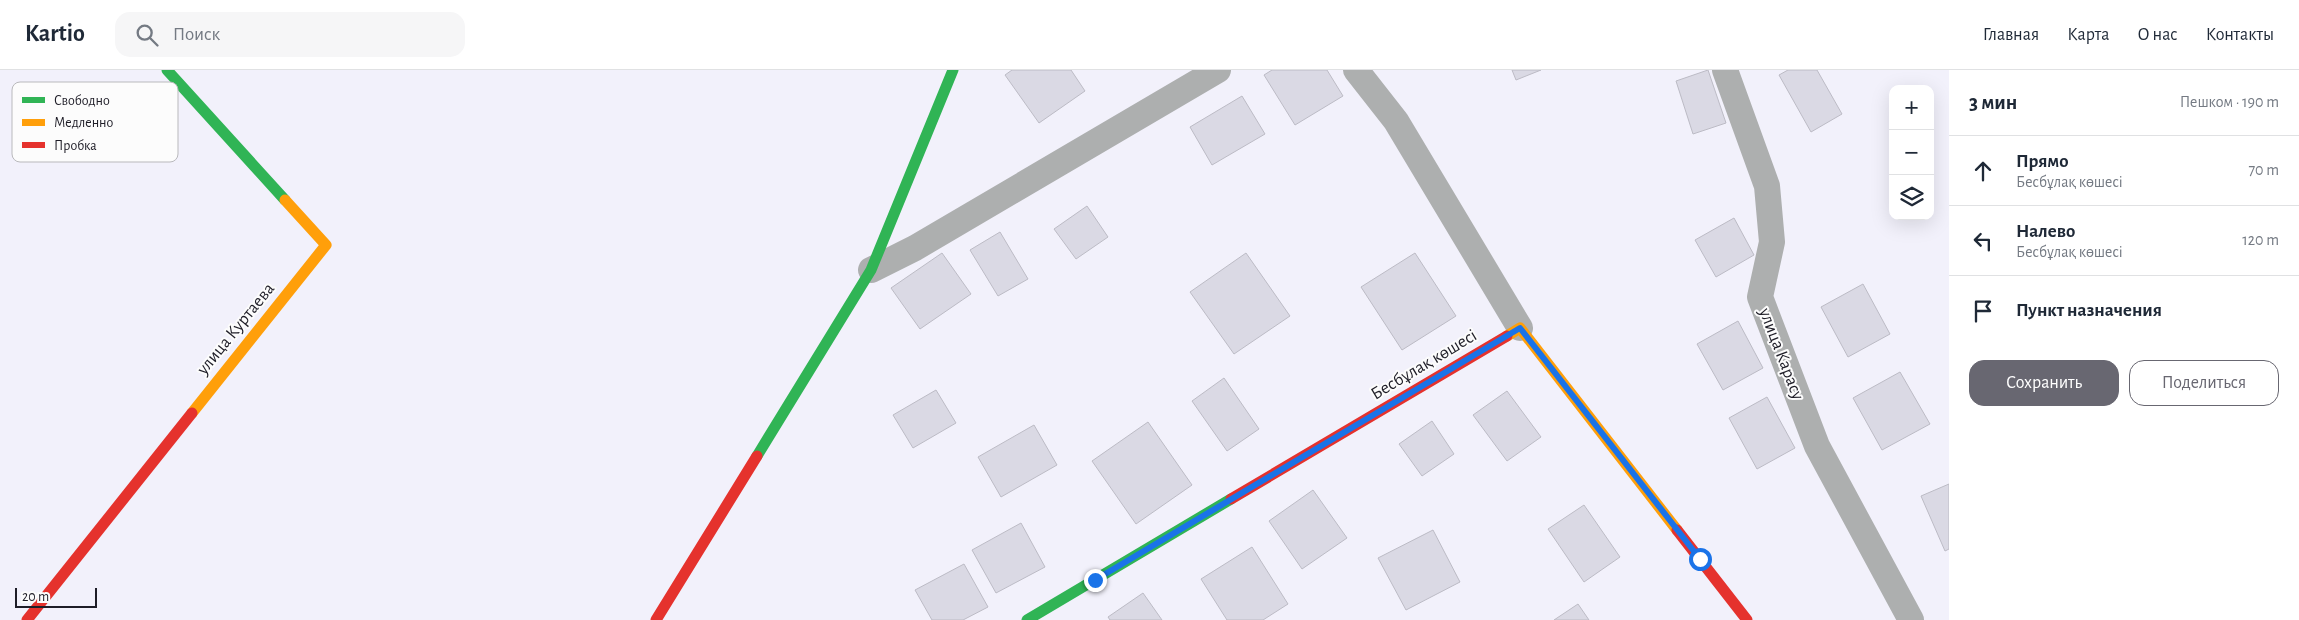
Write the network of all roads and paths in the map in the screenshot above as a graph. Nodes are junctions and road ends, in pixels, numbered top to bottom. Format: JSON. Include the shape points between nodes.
{"nodes":[{"id":1,"x":167,"y":70,"type":"edge"},
{"id":2,"x":953,"y":70,"type":"edge"},
{"id":3,"x":1218,"y":70,"type":"edge"},
{"id":4,"x":1356,"y":70,"type":"edge"},
{"id":5,"x":1725,"y":70,"type":"edge"},
{"id":6,"x":178,"y":82,"type":"edge"},
{"id":7,"x":178,"y":82,"type":"edge"},
{"id":8,"x":871,"y":270,"type":"junction"},
{"id":9,"x":1520,"y":328,"type":"junction"},
{"id":10,"x":26,"y":620,"type":"edge"},
{"id":11,"x":656,"y":620,"type":"edge"},
{"id":12,"x":1027,"y":620,"type":"edge"},
{"id":13,"x":1747,"y":620,"type":"edge"},
{"id":14,"x":1910,"y":620,"type":"edge"}],
"edges":[{"from":1,"to":6,"type":"street","name":"улица Куртаева"},
{"from":2,"to":8,"type":"street"},
{"from":3,"to":8,"type":"street","via":[[915,248]]},
{"from":4,"to":9,"type":"street","via":[[1396,121]]},
{"from":5,"to":14,"type":"street","name":"улица Карасу","via":[[1767,186],[1772,242],[1760,297],[1817,446]]},
{"from":7,"to":10,"type":"street","name":"улица Куртаева","via":[[326,245]]},
{"from":8,"to":11,"type":"street"},
{"from":9,"to":12,"type":"street","name":"Бесбұлақ көшесі"},
{"from":9,"to":13,"type":"street"}]}
